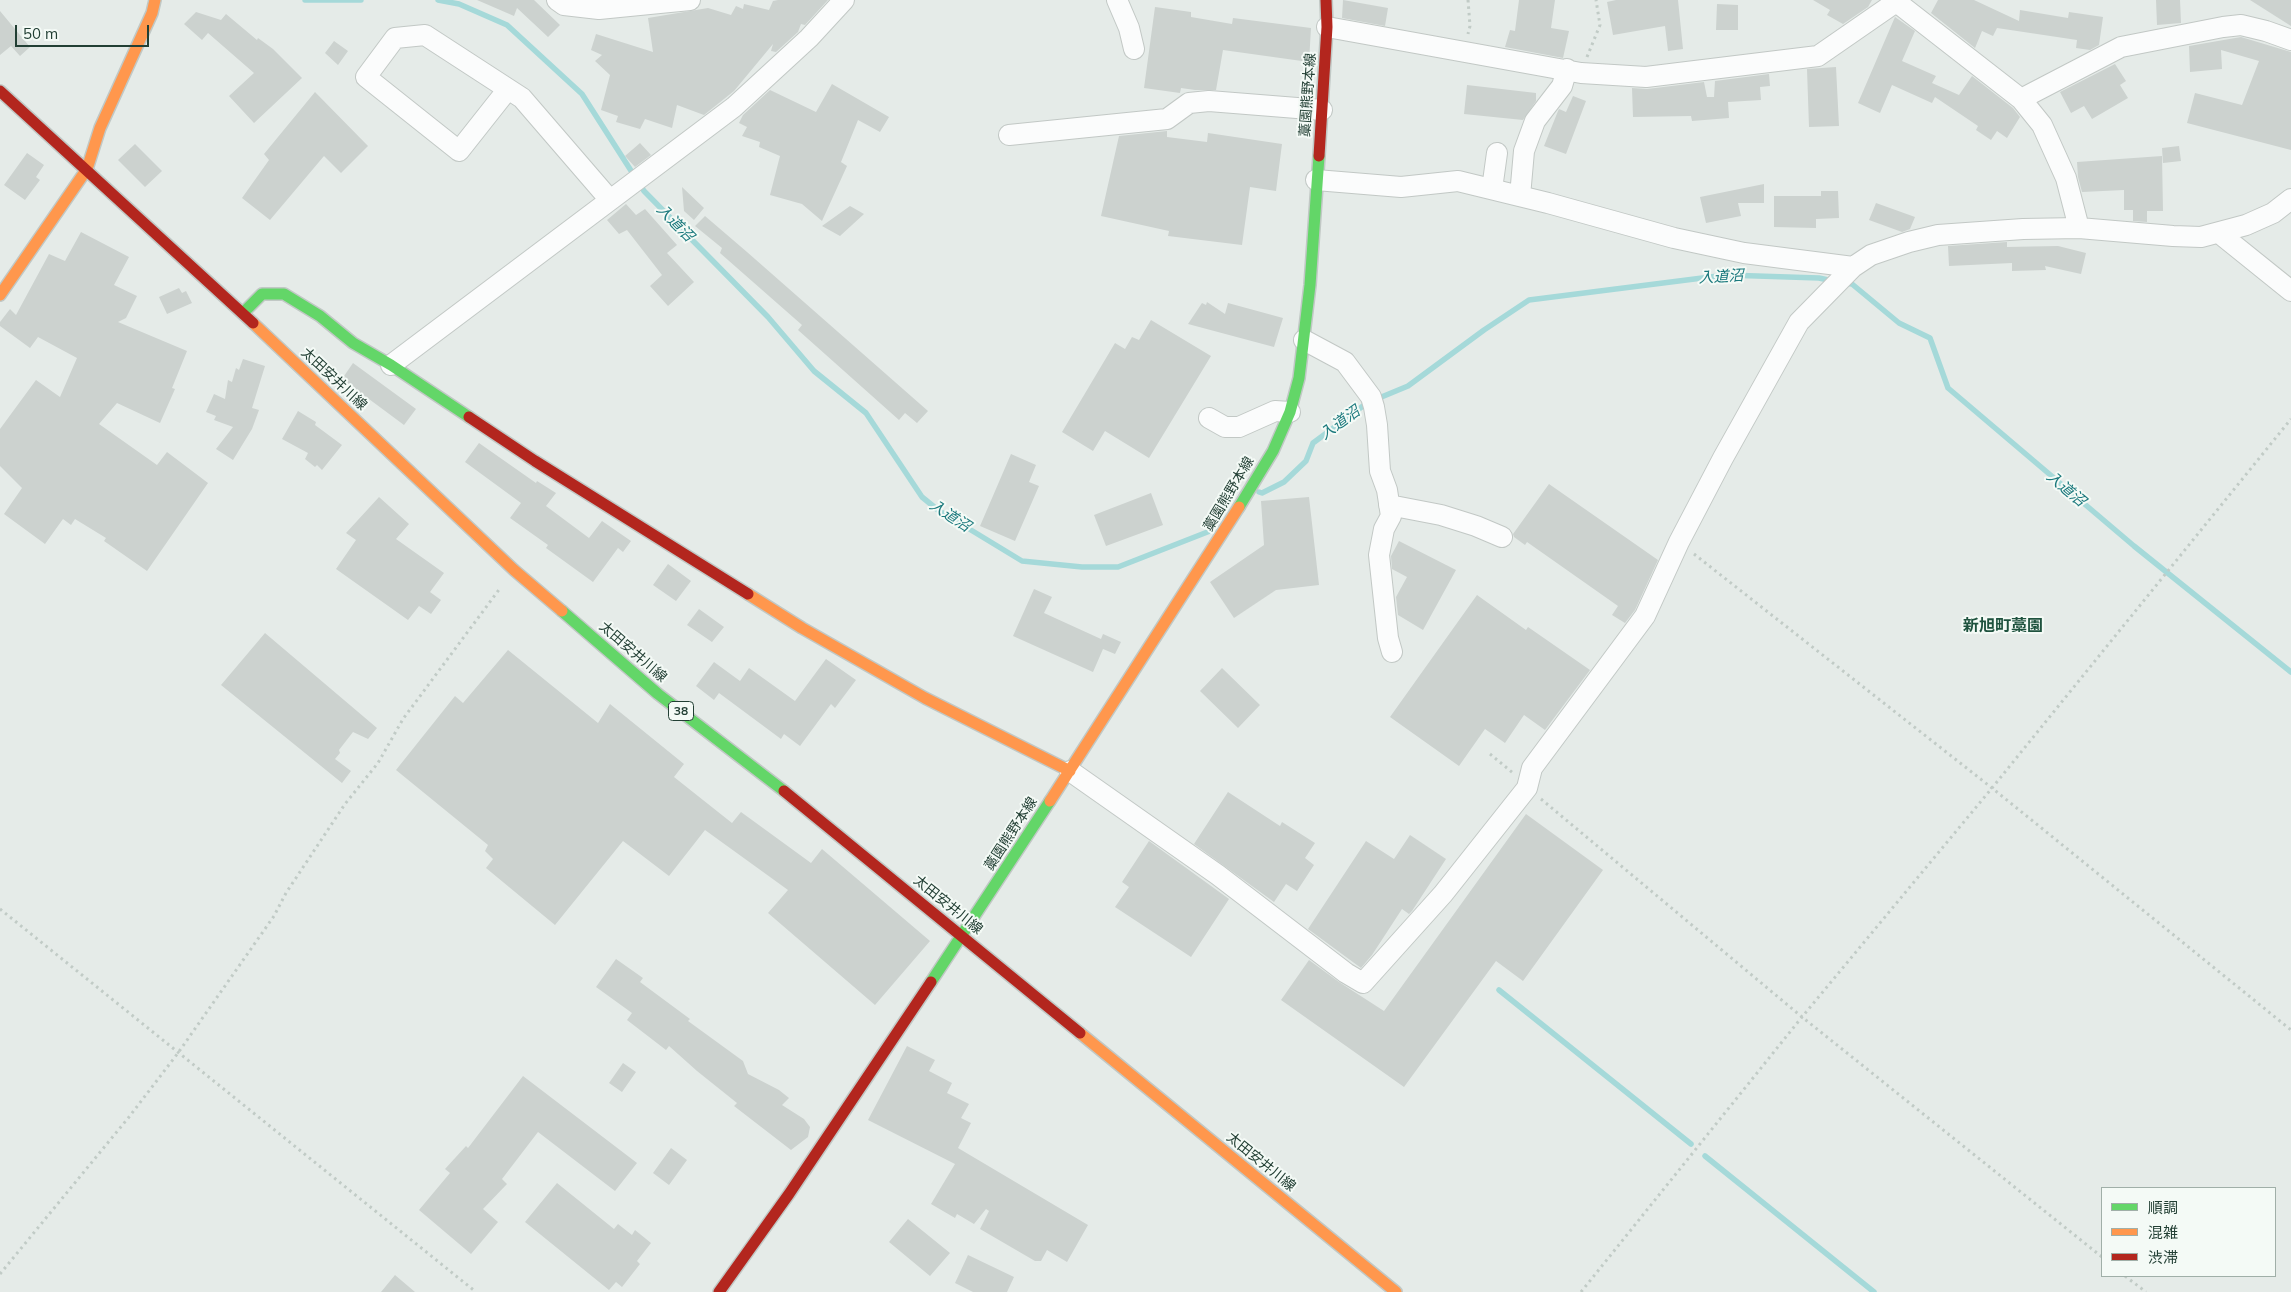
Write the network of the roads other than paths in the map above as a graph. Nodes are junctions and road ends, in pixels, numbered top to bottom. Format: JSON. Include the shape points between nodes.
{"nodes":[{"id":1,"x":155,"y":0,"type":"edge"},
{"id":2,"x":557,"y":0,"type":"edge"},
{"id":3,"x":690,"y":0,"type":"edge"},
{"id":4,"x":844,"y":0,"type":"edge"},
{"id":5,"x":1117,"y":0,"type":"edge"},
{"id":6,"x":1326,"y":0,"type":"edge"},
{"id":7,"x":1895,"y":1,"type":"edge"},
{"id":8,"x":1327,"y":27,"type":"junction"},
{"id":9,"x":2291,"y":40,"type":"edge"},
{"id":10,"x":1134,"y":49,"type":"dead end"},
{"id":11,"x":1574,"y":71,"type":"junction"},
{"id":12,"x":508,"y":89,"type":"junction"},
{"id":13,"x":0,"y":91,"type":"edge"},
{"id":14,"x":2021,"y":100,"type":"junction"},
{"id":15,"x":1322,"y":110,"type":"junction"},
{"id":16,"x":1009,"y":135,"type":"dead end"},
{"id":17,"x":1496,"y":153,"type":"dead end"},
{"id":18,"x":87,"y":168,"type":"junction"},
{"id":19,"x":1316,"y":180,"type":"junction"},
{"id":20,"x":1492,"y":189,"type":"junction"},
{"id":21,"x":1520,"y":196,"type":"junction"},
{"id":22,"x":2291,"y":199,"type":"edge"},
{"id":23,"x":610,"y":200,"type":"junction"},
{"id":24,"x":2079,"y":228,"type":"junction"},
{"id":25,"x":2219,"y":233,"type":"junction"},
{"id":26,"x":1850,"y":270,"type":"junction"},
{"id":27,"x":2291,"y":291,"type":"edge"},
{"id":28,"x":0,"y":295,"type":"edge"},
{"id":29,"x":243,"y":313,"type":"junction"},
{"id":30,"x":1304,"y":340,"type":"junction"},
{"id":31,"x":391,"y":365,"type":"junction"},
{"id":32,"x":1290,"y":412,"type":"junction"},
{"id":33,"x":1209,"y":418,"type":"dead end"},
{"id":34,"x":1389,"y":505,"type":"junction"},
{"id":35,"x":1502,"y":537,"type":"dead end"},
{"id":36,"x":1392,"y":652,"type":"dead end"},
{"id":37,"x":1070,"y":771,"type":"junction"},
{"id":38,"x":962,"y":936,"type":"junction"},
{"id":39,"x":720,"y":1292,"type":"edge"},
{"id":40,"x":1396,"y":1292,"type":"edge"}],
"edges":[{"from":1,"to":18,"type":"main road","via":[[100,128]]},
{"from":2,"to":3,"type":"street","via":[[564,5],[599,9]]},
{"from":4,"to":23,"type":"street","via":[[809,38],[734,107]]},
{"from":5,"to":10,"type":"street"},
{"from":6,"to":8,"type":"main road","name":"藁園熊野本線"},
{"from":7,"to":11,"type":"street","via":[[1818,56],[1646,78]]},
{"from":7,"to":14,"type":"street"},
{"from":8,"to":11,"type":"street"},
{"from":8,"to":15,"type":"main road","name":"藁園熊野本線"},
{"from":9,"to":14,"type":"street","via":[[2241,25],[2121,48]]},
{"from":11,"to":21,"type":"street","via":[[1535,121],[1524,151]]},
{"from":12,"to":12,"type":"street","via":[[425,35],[395,38],[366,77],[459,151]]},
{"from":12,"to":23,"type":"street","via":[[522,98]]},
{"from":13,"to":18,"type":"main road","name":"太田安井川線","number":"38"},
{"from":14,"to":24,"type":"street","via":[[2042,125],[2066,178]]},
{"from":15,"to":16,"type":"street","via":[[1209,101],[1189,103],[1166,119]]},
{"from":15,"to":19,"type":"main road","name":"藁園熊野本線"},
{"from":17,"to":20,"type":"street"},
{"from":18,"to":28,"type":"main road"},
{"from":18,"to":29,"type":"main road","name":"太田安井川線","number":"38"},
{"from":19,"to":20,"type":"street","via":[[1401,187],[1458,181]]},
{"from":19,"to":30,"type":"main road","name":"藁園熊野本線"},
{"from":20,"to":21,"type":"street"},
{"from":21,"to":26,"type":"street","via":[[1674,238]]},
{"from":22,"to":25,"type":"street","via":[[2273,213]]},
{"from":23,"to":31,"type":"street"},
{"from":24,"to":25,"type":"street","via":[[2173,236],[2201,237]]},
{"from":24,"to":26,"type":"street","via":[[1938,235],[1871,255]]},
{"from":25,"to":27,"type":"street"},
{"from":26,"to":37,"type":"street","via":[[1799,322],[1679,542],[1645,616],[1532,768],[1527,788],[1443,894],[1363,983]]},
{"from":29,"to":31,"type":"main road","via":[[262,294],[284,294],[320,316],[353,343]]},
{"from":29,"to":38,"type":"main road","name":"太田安井川線","number":"38","via":[[514,570],[658,694],[758,770]]},
{"from":30,"to":32,"type":"main road","name":"藁園熊野本線"},
{"from":30,"to":34,"type":"street","via":[[1345,362],[1372,402],[1380,471]]},
{"from":31,"to":37,"type":"main road","via":[[802,628],[933,702]]},
{"from":32,"to":33,"type":"street","via":[[1275,411],[1232,427],[1225,427]]},
{"from":32,"to":37,"type":"main road","name":"藁園熊野本線","via":[[1254,485]]},
{"from":34,"to":35,"type":"street","via":[[1441,515]]},
{"from":34,"to":36,"type":"street","via":[[1391,516],[1384,529],[1379,555]]},
{"from":37,"to":38,"type":"main road","name":"藁園熊野本線"},
{"from":38,"to":39,"type":"main road","name":"藁園熊野本線"},
{"from":38,"to":40,"type":"main road","name":"太田安井川線","number":"38"}]}
